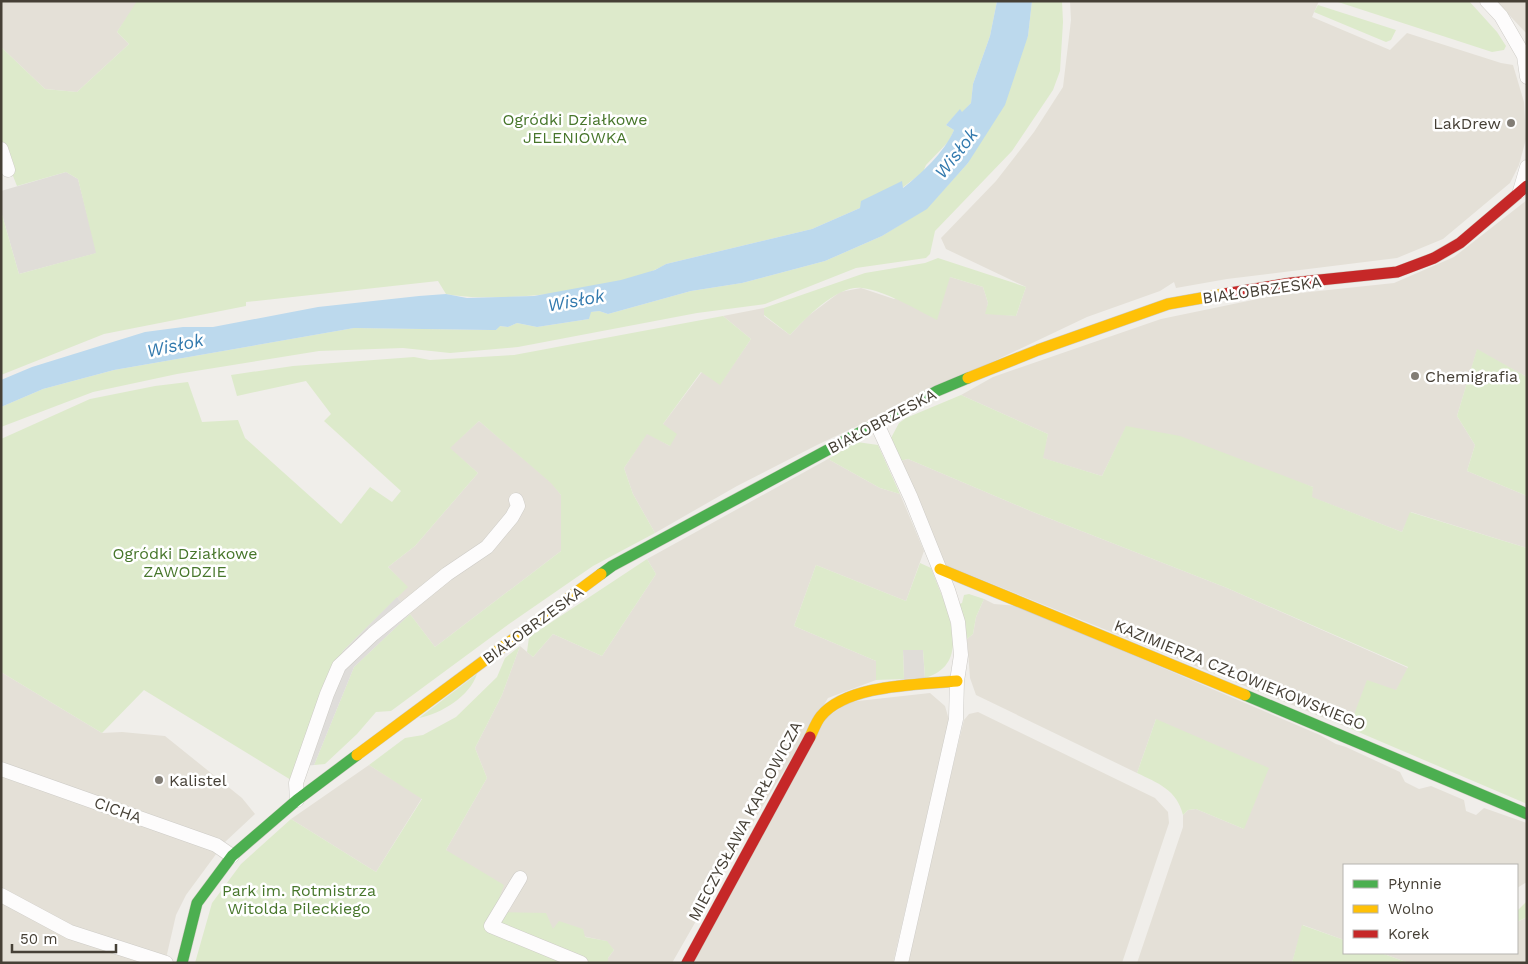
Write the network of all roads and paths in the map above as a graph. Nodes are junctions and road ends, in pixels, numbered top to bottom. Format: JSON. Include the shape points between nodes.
{"nodes":[{"id":1,"x":1487,"y":1,"type":"edge"},
{"id":2,"x":1525,"y":58,"type":"edge"},
{"id":3,"x":1527,"y":77,"type":"edge"},
{"id":4,"x":1,"y":149,"type":"edge"},
{"id":5,"x":1527,"y":167,"type":"edge"},
{"id":6,"x":8,"y":170,"type":"dead end"},
{"id":7,"x":1523,"y":189,"type":"edge"},
{"id":8,"x":877,"y":424,"type":"junction"},
{"id":9,"x":516,"y":500,"type":"dead end"},
{"id":10,"x":940,"y":569,"type":"junction"},
{"id":11,"x":957,"y":681,"type":"junction"},
{"id":12,"x":1,"y":769,"type":"edge"},
{"id":13,"x":297,"y":800,"type":"junction"},
{"id":14,"x":1527,"y":814,"type":"edge"},
{"id":15,"x":232,"y":856,"type":"junction"},
{"id":16,"x":520,"y":878,"type":"dead end"},
{"id":17,"x":1,"y":895,"type":"edge"},
{"id":18,"x":166,"y":963,"type":"edge"},
{"id":19,"x":182,"y":963,"type":"edge"},
{"id":20,"x":581,"y":963,"type":"edge"},
{"id":21,"x":687,"y":963,"type":"edge"},
{"id":22,"x":900,"y":963,"type":"edge"}],
"edges":[{"from":1,"to":2,"type":"street","via":[[1501,16]]},
{"from":2,"to":3,"type":"street"},
{"from":4,"to":6,"type":"street"},
{"from":5,"to":7,"type":"street"},
{"from":7,"to":8,"type":"street","name":"BIAŁOBRZESKA","via":[[1460,243],[1417,265],[1378,276],[1291,283],[1168,304],[1048,346],[937,391]]},
{"from":8,"to":10,"type":"street"},
{"from":8,"to":13,"type":"street","name":"BIAŁOBRZESKA","via":[[612,566]]},
{"from":9,"to":13,"type":"street","via":[[518,506],[512,517],[487,547],[373,634],[339,666],[326,694],[296,783]]},
{"from":10,"to":11,"type":"street","via":[[958,622],[961,655]]},
{"from":10,"to":14,"type":"street","name":"KAZIMIERZA CZŁOWIEKOWSKIEGO"},
{"from":11,"to":21,"type":"street","name":"MIECZYSŁAWA KARŁOWICZA","via":[[872,690],[850,696],[821,716]]},
{"from":11,"to":22,"type":"street","via":[[956,719]]},
{"from":12,"to":15,"type":"street","name":"CICHA","via":[[216,845]]},
{"from":13,"to":15,"type":"street","name":"BIAŁOBRZESKA"},
{"from":15,"to":19,"type":"street","name":"BIAŁOBRZESKA","via":[[197,903]]},
{"from":16,"to":20,"type":"street","via":[[491,926]]},
{"from":17,"to":18,"type":"street","via":[[70,932]]}]}
